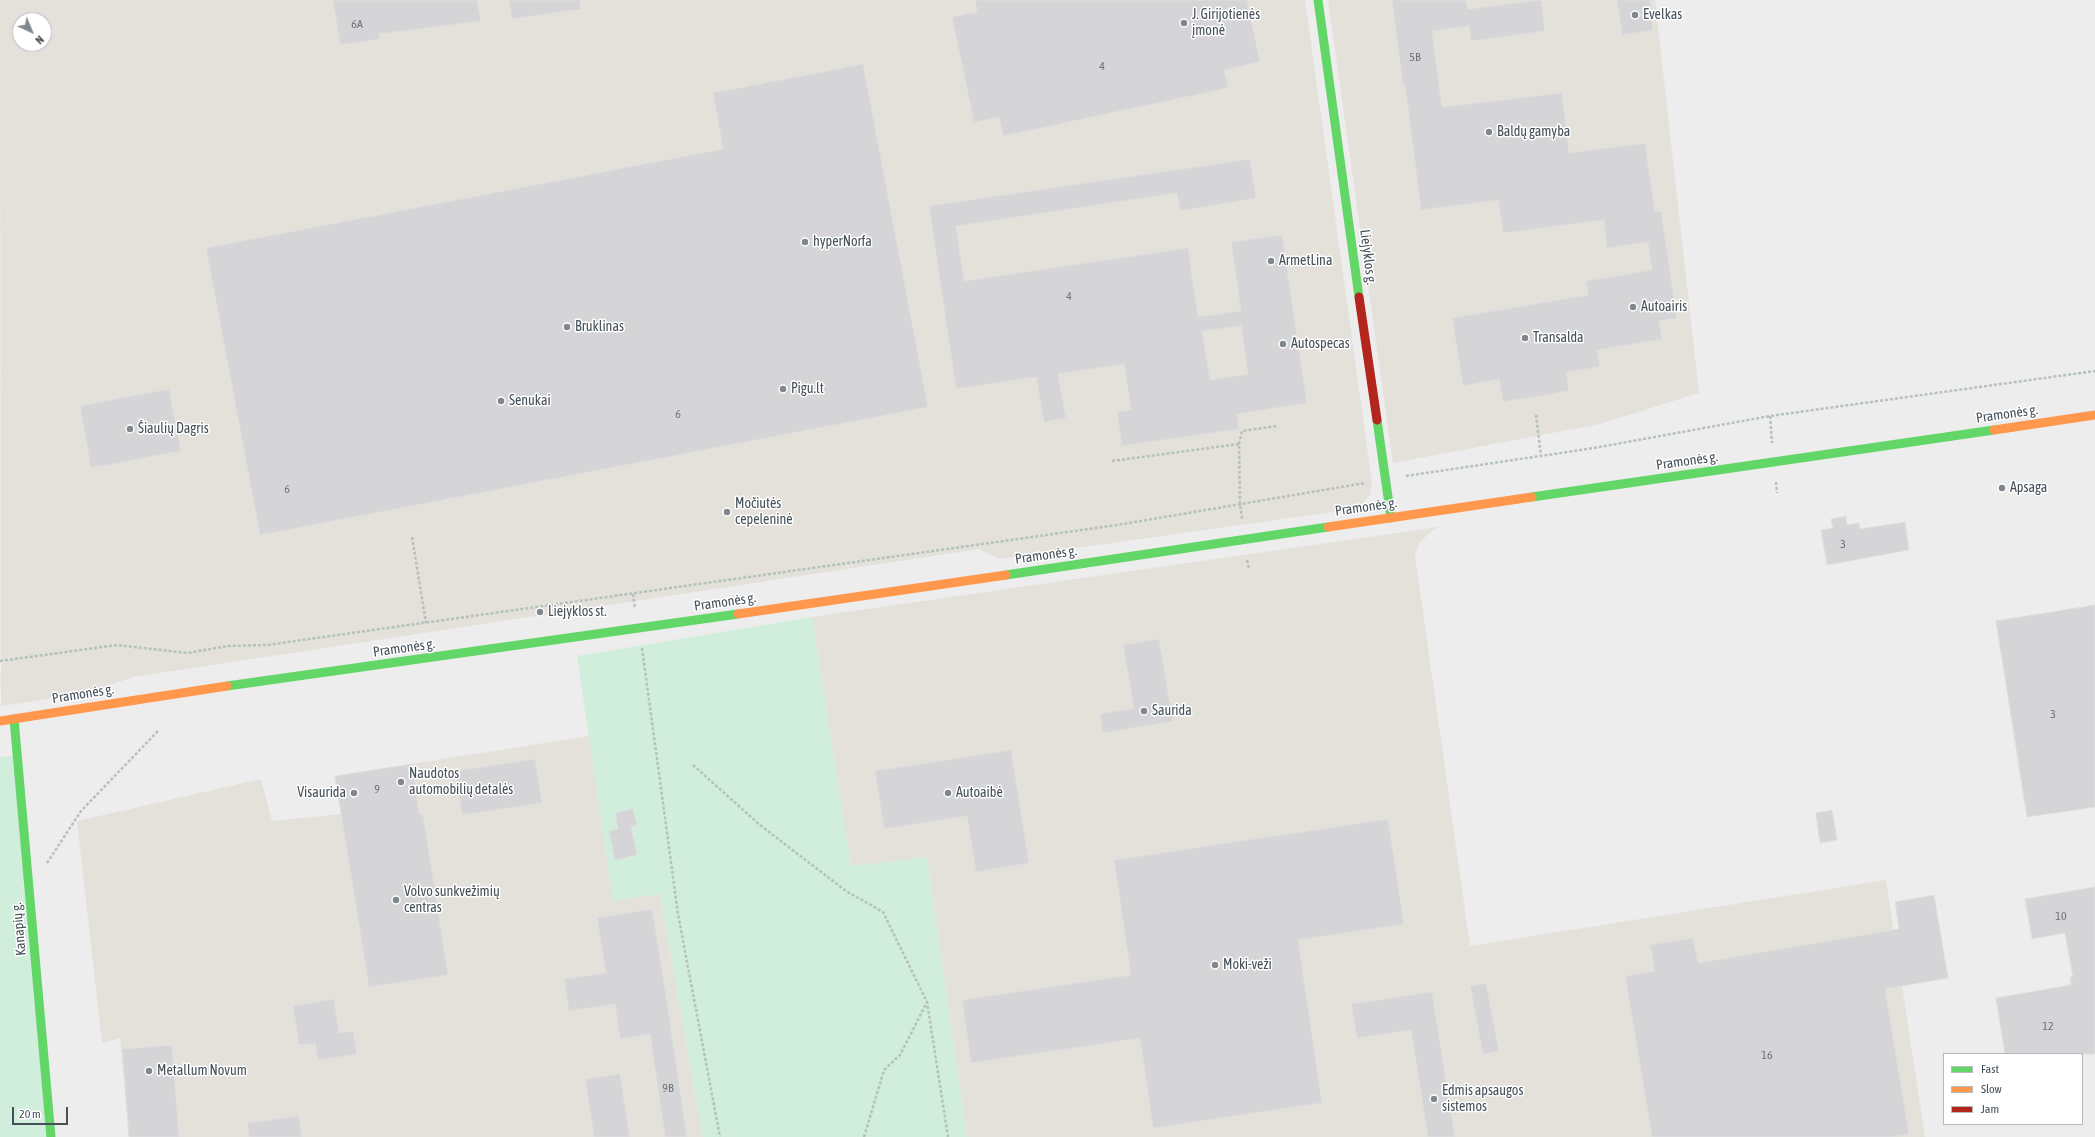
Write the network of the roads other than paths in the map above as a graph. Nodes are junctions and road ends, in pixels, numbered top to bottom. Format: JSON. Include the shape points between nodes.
{"nodes":[{"id":1,"x":1318,"y":0,"type":"edge"},
{"id":2,"x":2095,"y":415,"type":"edge"},
{"id":3,"x":1392,"y":518,"type":"junction"},
{"id":4,"x":14,"y":719,"type":"junction"},
{"id":5,"x":0,"y":721,"type":"edge"},
{"id":6,"x":51,"y":1137,"type":"edge"}],
"edges":[{"from":1,"to":3,"type":"main road","name":"Liejyklos g."},
{"from":2,"to":3,"type":"main road","name":"Pramonės g."},
{"from":3,"to":4,"type":"main road","name":"Pramonės g."},
{"from":4,"to":5,"type":"main road","name":"Pramonės g."},
{"from":4,"to":6,"type":"main road","name":"Kanapių g."}]}
